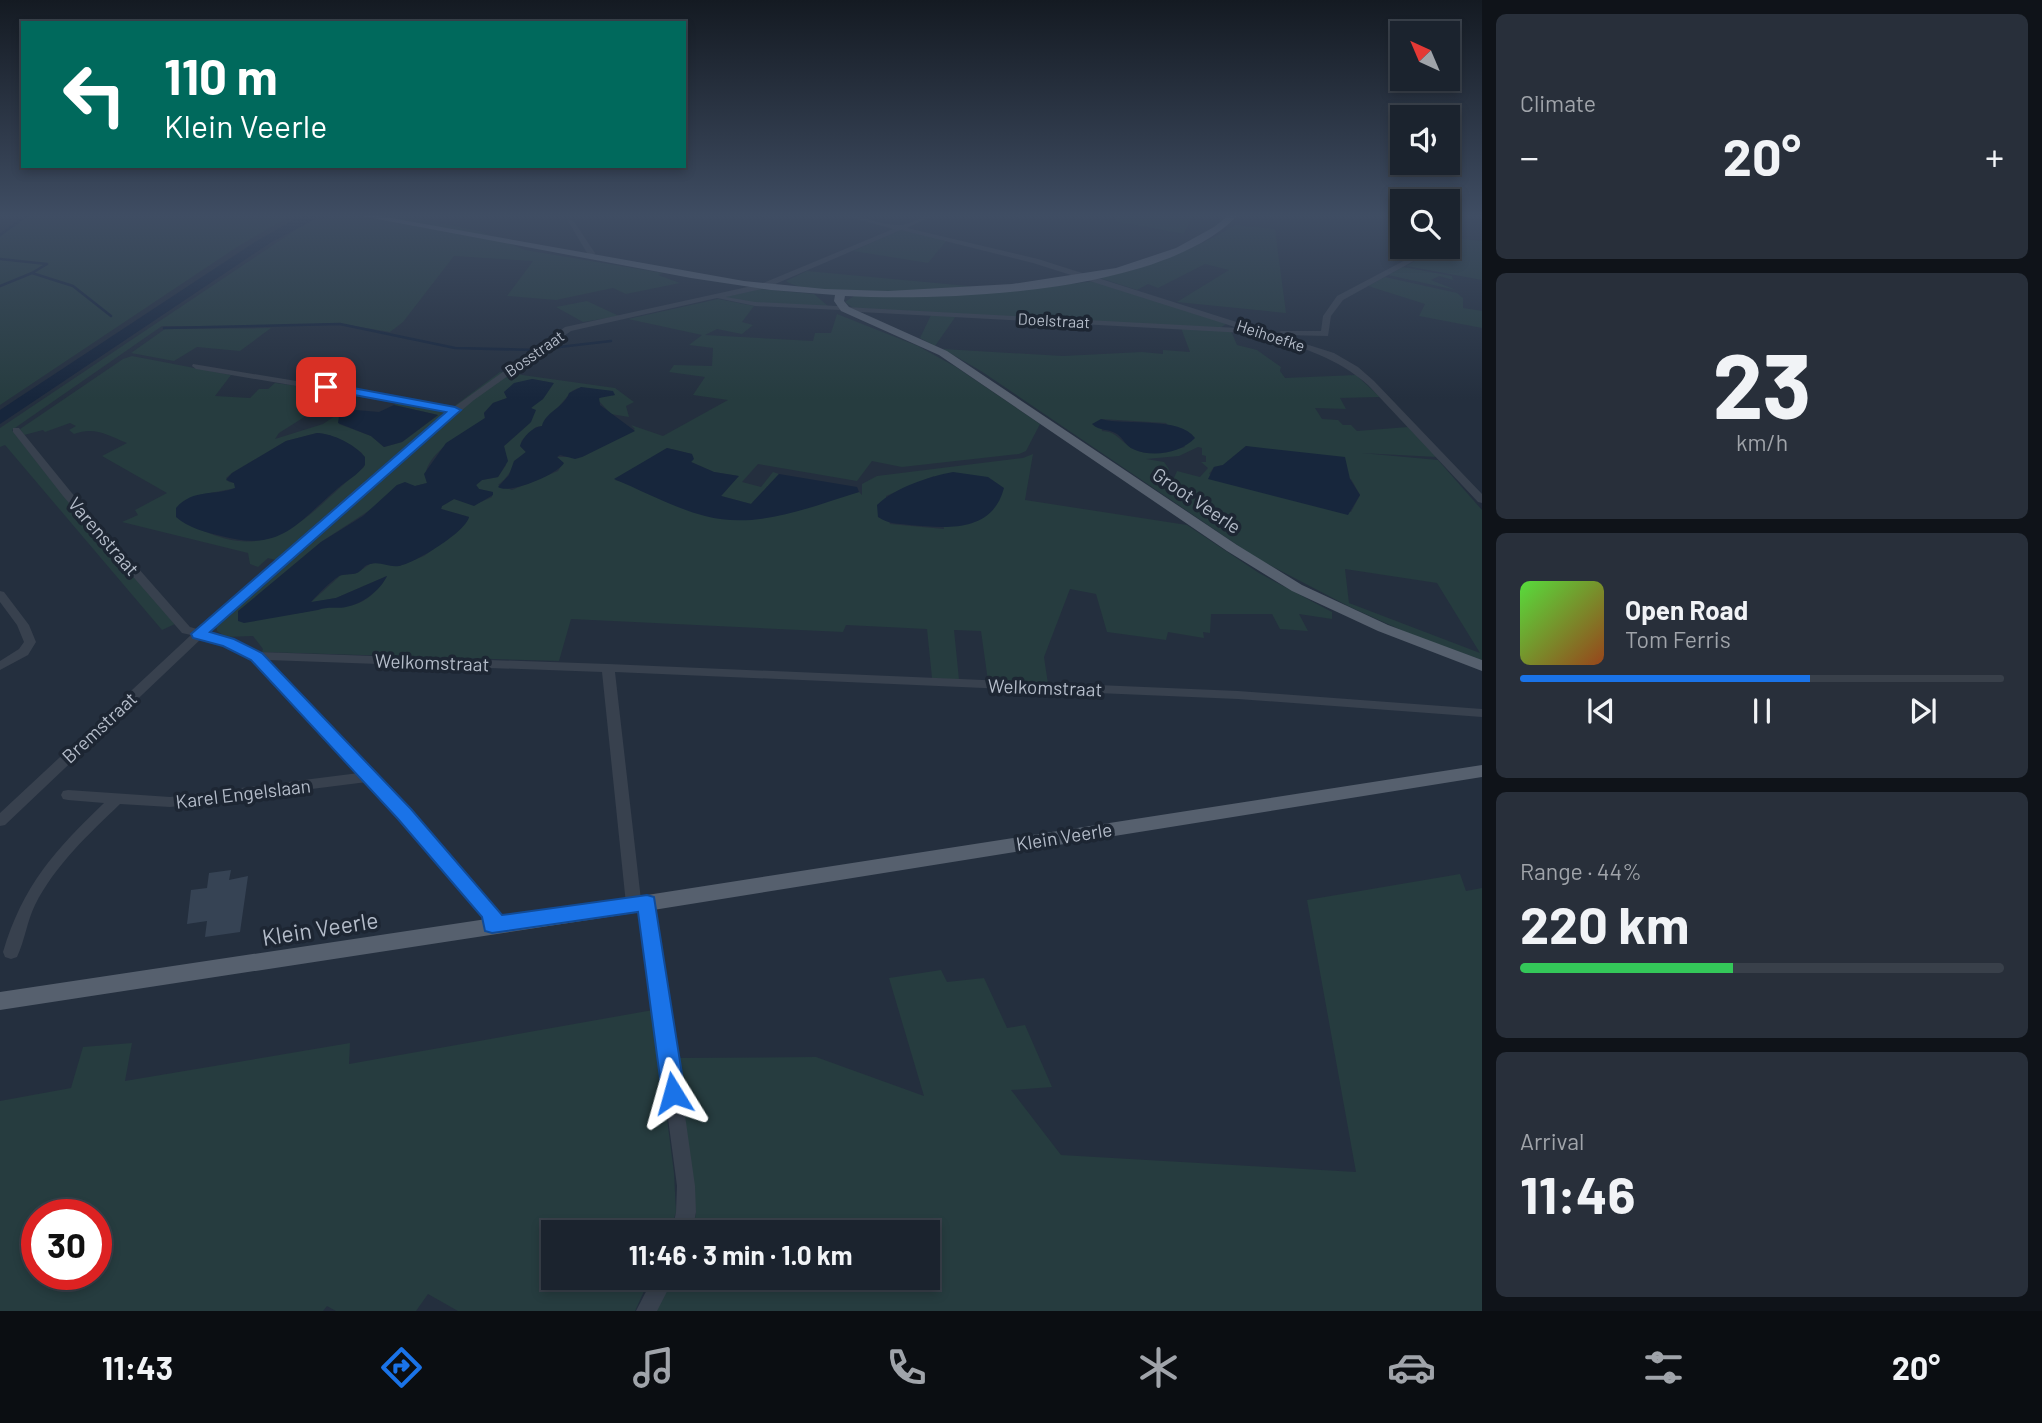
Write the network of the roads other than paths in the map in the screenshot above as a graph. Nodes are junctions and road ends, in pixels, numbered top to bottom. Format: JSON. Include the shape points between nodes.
{"nodes":[{"id":1,"x":682,"y":276,"type":"edge"},
{"id":2,"x":788,"y":276,"type":"edge"},
{"id":3,"x":1087,"y":276,"type":"edge"},
{"id":4,"x":1088,"y":276,"type":"edge"},
{"id":5,"x":1381,"y":276,"type":"edge"},
{"id":6,"x":784,"y":278,"type":"junction"},
{"id":7,"x":763,"y":286,"type":"junction"},
{"id":8,"x":734,"y":287,"type":"junction"},
{"id":9,"x":793,"y":290,"type":"junction"},
{"id":10,"x":824,"y":292,"type":"junction"},
{"id":11,"x":840,"y":293,"type":"junction"},
{"id":12,"x":717,"y":297,"type":"junction"},
{"id":13,"x":841,"y":308,"type":"junction"},
{"id":14,"x":1263,"y":332,"type":"junction"},
{"id":15,"x":196,"y":366,"type":"dead end"},
{"id":16,"x":455,"y":410,"type":"junction"},
{"id":17,"x":16,"y":430,"type":"dead end"},
{"id":18,"x":1482,"y":500,"type":"edge"},
{"id":19,"x":0,"y":594,"type":"edge"},
{"id":20,"x":199,"y":634,"type":"junction"},
{"id":21,"x":257,"y":656,"type":"junction"},
{"id":22,"x":0,"y":666,"type":"edge"},
{"id":23,"x":1482,"y":666,"type":"edge"},
{"id":24,"x":608,"y":668,"type":"junction"},
{"id":25,"x":1482,"y":713,"type":"edge"},
{"id":26,"x":1482,"y":771,"type":"edge"},
{"id":27,"x":370,"y":778,"type":"junction"},
{"id":28,"x":68,"y":795,"type":"dead end"},
{"id":29,"x":116,"y":799,"type":"junction"},
{"id":30,"x":0,"y":821,"type":"edge"},
{"id":31,"x":640,"y":903,"type":"junction"},
{"id":32,"x":492,"y":925,"type":"junction"},
{"id":33,"x":11,"y":952,"type":"dead end"},
{"id":34,"x":0,"y":1001,"type":"edge"},
{"id":35,"x":684,"y":1220,"type":"edge"},
{"id":36,"x":657,"y":1290,"type":"edge"},
{"id":37,"x":646,"y":1311,"type":"edge"}],
"edges":[{"from":1,"to":8,"type":"main road"},
{"from":2,"to":6,"type":"street"},
{"from":3,"to":11,"type":"main road","via":[[983,291]]},
{"from":4,"to":14,"type":"street","name":"Heihoefke"},
{"from":5,"to":14,"type":"street","via":[[1340,298],[1327,316],[1325,334]]},
{"from":6,"to":7,"type":"street"},
{"from":6,"to":9,"type":"street"},
{"from":7,"to":8,"type":"main road"},
{"from":7,"to":9,"type":"main road"},
{"from":8,"to":12,"type":"street","name":"Bosstraat"},
{"from":9,"to":10,"type":"main road"},
{"from":10,"to":11,"type":"main road"},
{"from":10,"to":13,"type":"main road","name":"Groot Veerle"},
{"from":11,"to":13,"type":"main road"},
{"from":12,"to":13,"type":"street","name":"Doelstraat","via":[[754,304]]},
{"from":12,"to":16,"type":"street","name":"Bosstraat","via":[[568,329]]},
{"from":13,"to":14,"type":"street","name":"Doelstraat"},
{"from":13,"to":23,"type":"main road","name":"Groot Veerle","via":[[943,353],[1297,588]]},
{"from":14,"to":18,"type":"street","name":"Heihoefke","via":[[1315,349],[1355,369]]},
{"from":15,"to":16,"type":"street"},
{"from":16,"to":20,"type":"street","name":"Bosstraat"},
{"from":17,"to":20,"type":"street","name":"Varenstraat","via":[[186,630]]},
{"from":19,"to":22,"type":"street","via":[[30,642],[24,652]]},
{"from":20,"to":21,"type":"street"},
{"from":20,"to":30,"type":"street","name":"Bremstraat"},
{"from":21,"to":24,"type":"street","name":"Welkomstraat"},
{"from":21,"to":27,"type":"street"},
{"from":24,"to":25,"type":"street","name":"Welkomstraat","via":[[1238,695]]},
{"from":24,"to":31,"type":"street"},
{"from":26,"to":31,"type":"main road","name":"Klein Veerle"},
{"from":27,"to":29,"type":"street","name":"Karel Engelslaan","via":[[170,802]]},
{"from":27,"to":32,"type":"street","via":[[492,915]]},
{"from":28,"to":29,"type":"street","name":"Karel Engelslaan"},
{"from":29,"to":33,"type":"street","via":[[54,860],[32,892]]},
{"from":31,"to":32,"type":"main road","name":"Klein Veerle"},
{"from":31,"to":35,"type":"street","via":[[686,1186]]},
{"from":32,"to":34,"type":"main road","name":"Klein Veerle"},
{"from":36,"to":37,"type":"street"}]}
